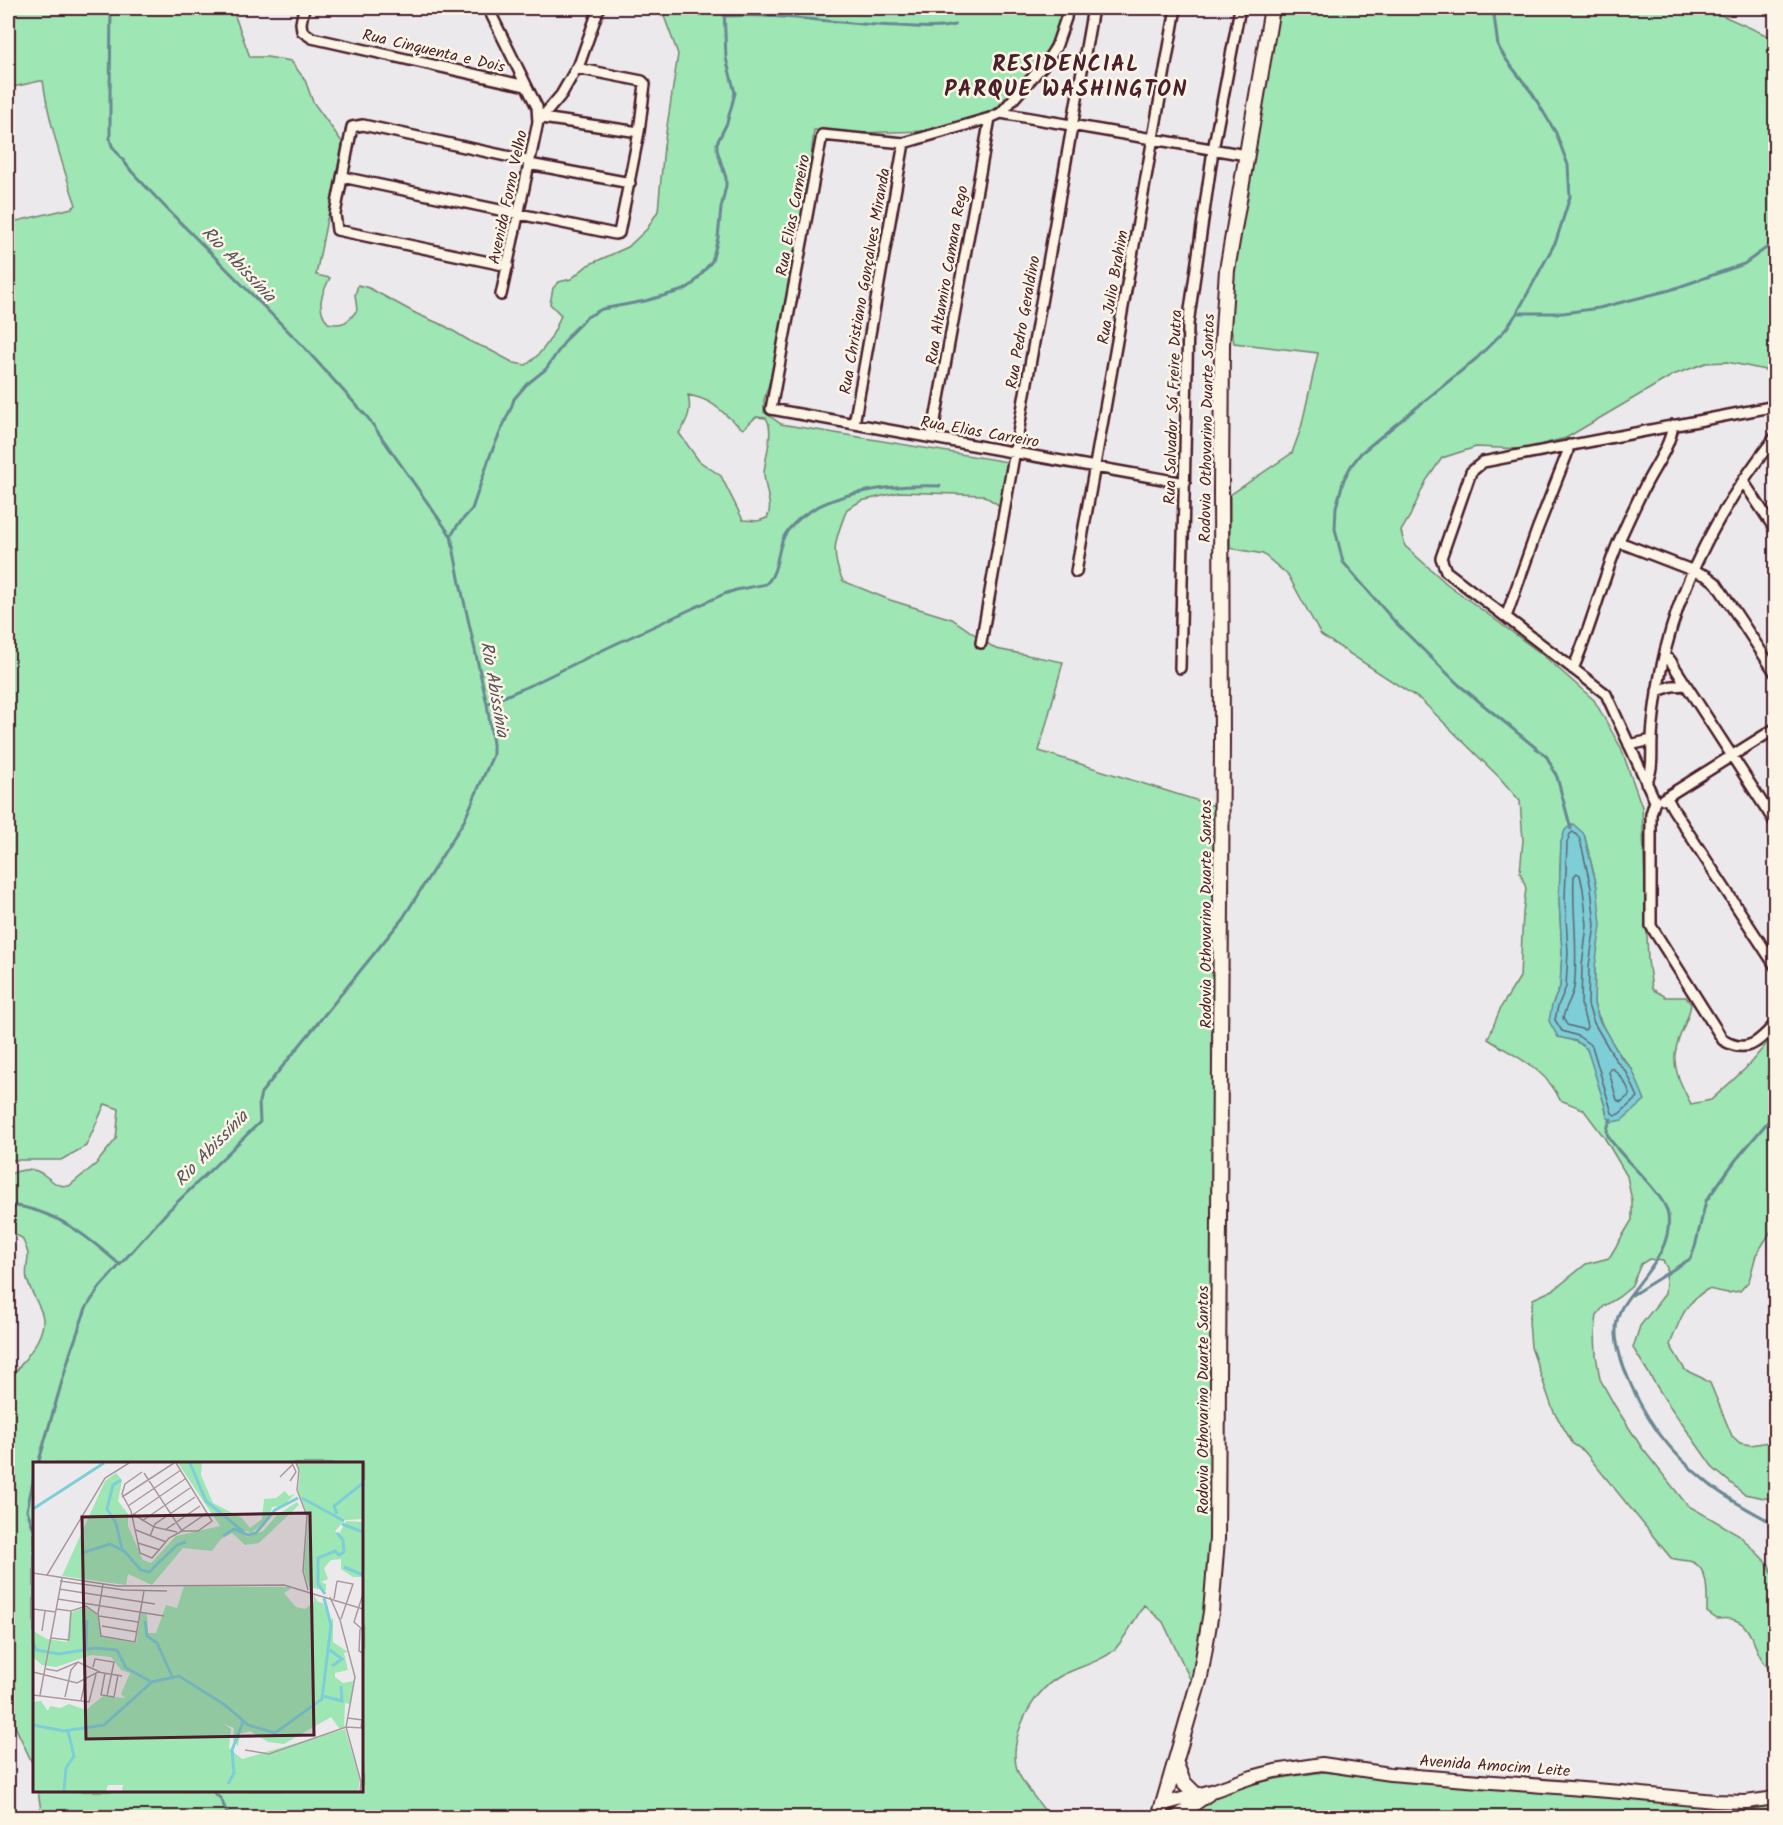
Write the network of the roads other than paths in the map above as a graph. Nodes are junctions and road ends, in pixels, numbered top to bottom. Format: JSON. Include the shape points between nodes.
{"nodes":[{"id":1,"x":304,"y":8,"type":"edge"},
{"id":2,"x":486,"y":8,"type":"edge"},
{"id":3,"x":599,"y":8,"type":"edge"},
{"id":4,"x":1067,"y":8,"type":"edge"},
{"id":5,"x":1093,"y":8,"type":"edge"},
{"id":6,"x":1176,"y":8,"type":"edge"},
{"id":7,"x":1240,"y":8,"type":"edge"},
{"id":8,"x":1272,"y":8,"type":"edge"},
{"id":9,"x":576,"y":68,"type":"junction"},
{"id":10,"x":526,"y":86,"type":"junction"},
{"id":11,"x":1000,"y":113,"type":"junction"},
{"id":12,"x":990,"y":118,"type":"junction"},
{"id":13,"x":540,"y":120,"type":"junction"},
{"id":14,"x":1071,"y":125,"type":"junction"},
{"id":15,"x":639,"y":132,"type":"junction"},
{"id":16,"x":1153,"y":140,"type":"junction"},
{"id":17,"x":904,"y":143,"type":"junction"},
{"id":18,"x":1214,"y":150,"type":"junction"},
{"id":19,"x":1246,"y":155,"type":"junction"},
{"id":20,"x":529,"y":162,"type":"junction"},
{"id":21,"x":342,"y":177,"type":"junction"},
{"id":22,"x":630,"y":183,"type":"junction"},
{"id":23,"x":518,"y":214,"type":"junction"},
{"id":24,"x":508,"y":266,"type":"junction"},
{"id":25,"x":501,"y":295,"type":"dead end"},
{"id":26,"x":1775,"y":408,"type":"edge"},
{"id":27,"x":771,"y":410,"type":"joint"},
{"id":28,"x":854,"y":424,"type":"junction"},
{"id":29,"x":1673,"y":426,"type":"junction"},
{"id":30,"x":1776,"y":436,"type":"edge"},
{"id":31,"x":932,"y":437,"type":"junction"},
{"id":32,"x":1569,"y":445,"type":"junction"},
{"id":33,"x":1014,"y":452,"type":"junction"},
{"id":34,"x":1095,"y":466,"type":"junction"},
{"id":35,"x":1743,"y":481,"type":"junction"},
{"id":36,"x":1185,"y":483,"type":"junction"},
{"id":37,"x":1776,"y":531,"type":"edge"},
{"id":38,"x":1619,"y":542,"type":"junction"},
{"id":39,"x":1076,"y":572,"type":"dead end"},
{"id":40,"x":1693,"y":572,"type":"junction"},
{"id":41,"x":1506,"y":617,"type":"junction"},
{"id":42,"x":981,"y":643,"type":"dead end"},
{"id":43,"x":1664,"y":657,"type":"junction"},
{"id":44,"x":1180,"y":668,"type":"dead end"},
{"id":45,"x":1573,"y":669,"type":"junction"},
{"id":46,"x":1776,"y":674,"type":"edge"},
{"id":47,"x":1686,"y":685,"type":"junction"},
{"id":48,"x":1657,"y":690,"type":"junction"},
{"id":49,"x":1776,"y":728,"type":"edge"},
{"id":50,"x":1652,"y":740,"type":"junction"},
{"id":51,"x":1629,"y":745,"type":"junction"},
{"id":52,"x":1732,"y":756,"type":"junction"},
{"id":53,"x":1646,"y":783,"type":"junction"},
{"id":54,"x":1667,"y":798,"type":"junction"},
{"id":55,"x":1655,"y":801,"type":"junction"},
{"id":56,"x":1776,"y":824,"type":"edge"},
{"id":57,"x":1776,"y":967,"type":"edge"},
{"id":58,"x":1776,"y":1023,"type":"edge"},
{"id":59,"x":1176,"y":1764,"type":"junction"},
{"id":60,"x":1215,"y":1790,"type":"junction"},
{"id":61,"x":1196,"y":1795,"type":"junction"},
{"id":62,"x":1776,"y":1798,"type":"edge"},
{"id":63,"x":1164,"y":1804,"type":"junction"},
{"id":64,"x":1159,"y":1818,"type":"edge"},
{"id":65,"x":1175,"y":1818,"type":"edge"}],
"edges":[{"from":1,"to":10,"type":"street","name":"Rua Cinquenta e Dois","via":[[302,31],[312,38]]},
{"from":2,"to":10,"type":"street","name":"Avenida Forno Velho"},
{"from":3,"to":9,"type":"street"},
{"from":4,"to":11,"type":"street","via":[[1056,47]]},
{"from":5,"to":14,"type":"street","name":"Rua Pedro Geraldino"},
{"from":6,"to":16,"type":"street","name":"Rua Julio Brahim"},
{"from":7,"to":18,"type":"street","name":"Rua Salvador Sá Freire Dutra"},
{"from":8,"to":19,"type":"main road","name":"Rodovia Othovarino Duarte Santos"},
{"from":9,"to":13,"type":"street","via":[[561,95]]},
{"from":9,"to":15,"type":"street","via":[[645,84]]},
{"from":10,"to":13,"type":"street","name":"Avenida Forno Velho"},
{"from":11,"to":12,"type":"street","name":"Rua Elias Carneiro"},
{"from":11,"to":14,"type":"street"},
{"from":12,"to":17,"type":"street","name":"Rua Elias Carneiro"},
{"from":12,"to":31,"type":"street","name":"Rua Altamiro Camara Rego"},
{"from":13,"to":15,"type":"street"},
{"from":13,"to":20,"type":"street","name":"Avenida Forno Velho"},
{"from":14,"to":16,"type":"street"},
{"from":14,"to":33,"type":"street","name":"Rua Pedro Geraldino"},
{"from":15,"to":22,"type":"street"},
{"from":16,"to":18,"type":"street"},
{"from":16,"to":34,"type":"street","name":"Rua Julio Brahim"},
{"from":17,"to":27,"type":"street","name":"Rua Elias Carneiro","via":[[822,135]]},
{"from":17,"to":28,"type":"street","name":"Rua Christiano Gonçalves Miranda"},
{"from":18,"to":19,"type":"street"},
{"from":18,"to":36,"type":"street","name":"Rua Salvador Sá Freire Dutra","via":[[1188,324]]},
{"from":19,"to":59,"type":"main road","name":"Rodovia Othovarino Duarte Santos","via":[[1227,270],[1222,344],[1217,1539],[1200,1677]]},
{"from":20,"to":21,"type":"street","via":[[358,124],[352,127]]},
{"from":20,"to":22,"type":"street"},
{"from":20,"to":23,"type":"street","name":"Avenida Forno Velho"},
{"from":21,"to":23,"type":"street"},
{"from":21,"to":24,"type":"street","via":[[335,214],[338,230]]},
{"from":22,"to":23,"type":"street","via":[[619,233]]},
{"from":23,"to":24,"type":"street","name":"Avenida Forno Velho"},
{"from":24,"to":25,"type":"street","name":"Avenida Forno Velho"},
{"from":26,"to":29,"type":"street"},
{"from":27,"to":28,"type":"street","name":"Rua Elias Carreiro"},
{"from":28,"to":31,"type":"street","name":"Rua Elias Carreiro"},
{"from":29,"to":32,"type":"street"},
{"from":29,"to":38,"type":"street"},
{"from":30,"to":35,"type":"street"},
{"from":31,"to":33,"type":"street","name":"Rua Elias Carreiro"},
{"from":32,"to":41,"type":"street"},
{"from":32,"to":41,"type":"street","via":[[1478,465],[1442,553],[1446,571]]},
{"from":33,"to":34,"type":"street","name":"Rua Elias Carreiro"},
{"from":33,"to":42,"type":"street","name":"Rua Pedro Geraldino"},
{"from":34,"to":36,"type":"street","name":"Rua Elias Carreiro"},
{"from":34,"to":39,"type":"street","name":"Rua Julio Brahim"},
{"from":35,"to":37,"type":"street"},
{"from":35,"to":40,"type":"street"},
{"from":36,"to":44,"type":"street","name":"Rua Salvador Sá Freire Dutra"},
{"from":38,"to":40,"type":"street"},
{"from":38,"to":45,"type":"street"},
{"from":40,"to":43,"type":"street"},
{"from":40,"to":46,"type":"street","via":[[1716,583]]},
{"from":41,"to":45,"type":"street"},
{"from":43,"to":47,"type":"street"},
{"from":43,"to":48,"type":"street"},
{"from":45,"to":51,"type":"street","via":[[1606,694]]},
{"from":47,"to":48,"type":"street"},
{"from":47,"to":52,"type":"street"},
{"from":48,"to":50,"type":"street"},
{"from":49,"to":52,"type":"street"},
{"from":50,"to":51,"type":"street"},
{"from":50,"to":53,"type":"street","via":[[1651,774]]},
{"from":51,"to":53,"type":"street"},
{"from":52,"to":54,"type":"street"},
{"from":52,"to":56,"type":"street"},
{"from":53,"to":55,"type":"street"},
{"from":54,"to":55,"type":"street"},
{"from":54,"to":57,"type":"street"},
{"from":55,"to":58,"type":"street","via":[[1651,814],[1651,926],[1723,1040],[1737,1046],[1753,1044]]},
{"from":59,"to":61,"type":"main road","via":[[1183,1782]]},
{"from":59,"to":63,"type":"main road","name":"Rodovia Othovarino Duarte Santos"},
{"from":60,"to":61,"type":"street","name":"Avenida Amocim Leite"},
{"from":60,"to":62,"type":"street","name":"Avenida Amocim Leite","via":[[1275,1771],[1322,1764],[1390,1774],[1714,1801]]},
{"from":60,"to":65,"type":"street","name":"Avenida Amocim Leite"},
{"from":61,"to":63,"type":"street","name":"Avenida Amocim Leite"},
{"from":63,"to":64,"type":"main road","name":"Rodovia Othovarino Duarte Santos"}]}
